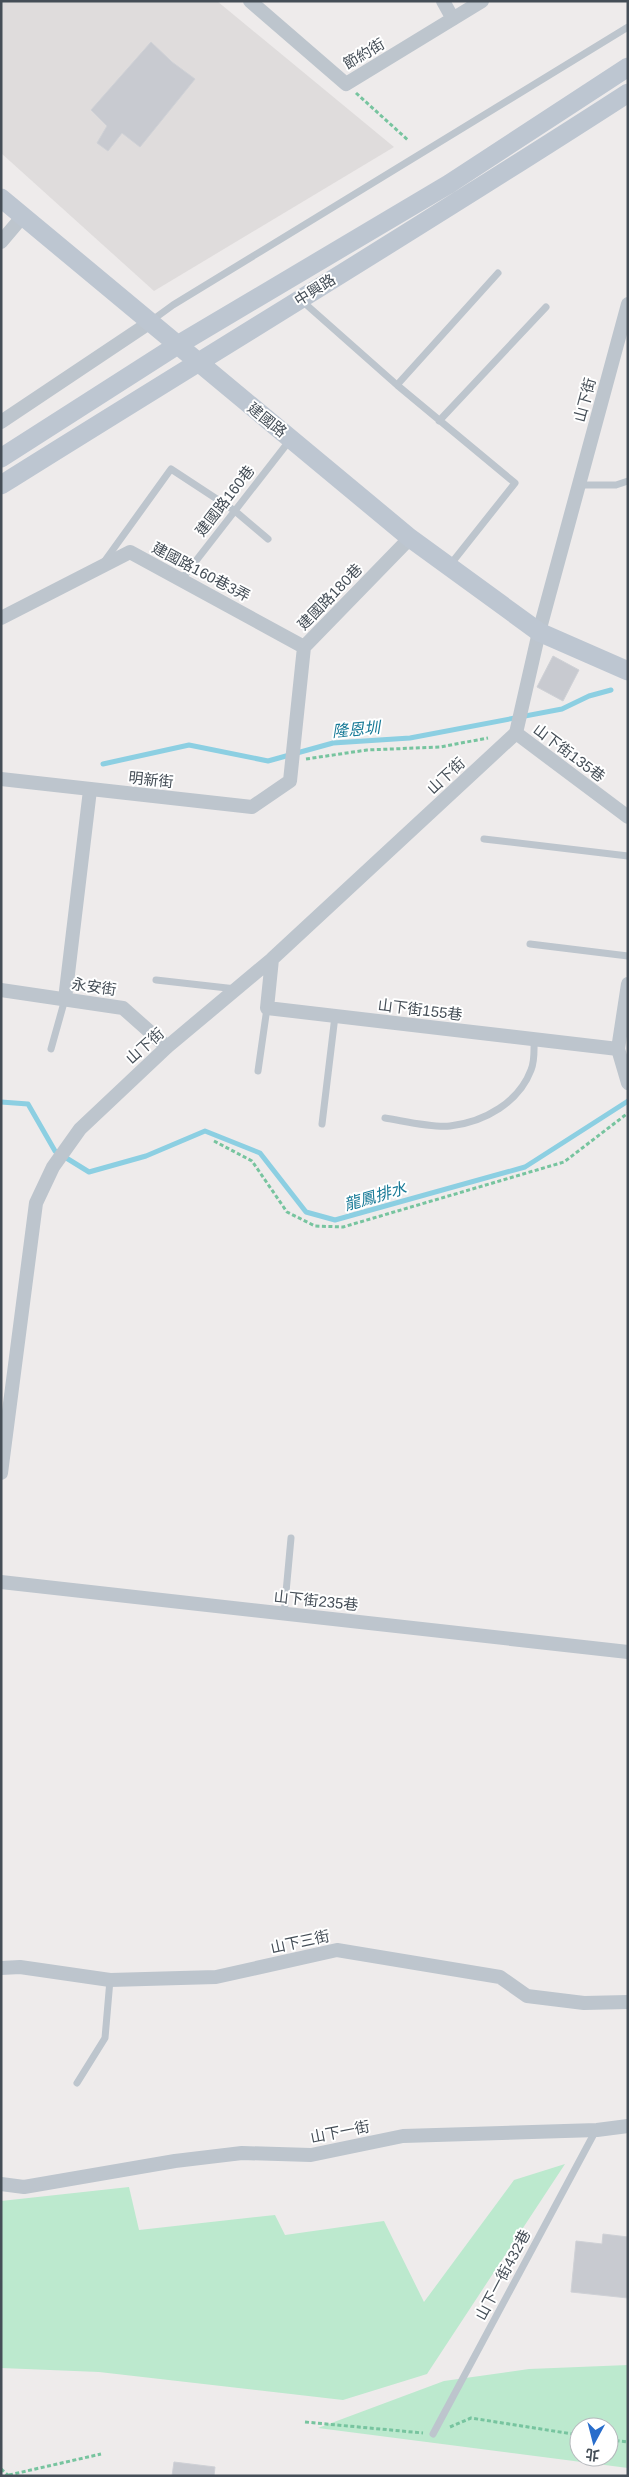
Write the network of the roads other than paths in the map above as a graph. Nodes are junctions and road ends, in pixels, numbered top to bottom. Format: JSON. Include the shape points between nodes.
{"nodes":[{"id":1,"x":250,"y":1,"type":"edge"},
{"id":2,"x":442,"y":1,"type":"edge"},
{"id":3,"x":482,"y":1,"type":"edge"},
{"id":4,"x":453,"y":19,"type":"junction"},
{"id":5,"x":628,"y":27,"type":"edge"},
{"id":6,"x":628,"y":67,"type":"edge"},
{"id":7,"x":628,"y":93,"type":"edge"},
{"id":8,"x":1,"y":198,"type":"edge"},
{"id":9,"x":23,"y":216,"type":"junction"},
{"id":10,"x":1,"y":242,"type":"edge"},
{"id":11,"x":498,"y":273,"type":"dead end"},
{"id":12,"x":300,"y":299,"type":"junction"},
{"id":13,"x":628,"y":304,"type":"edge"},
{"id":14,"x":546,"y":307,"type":"dead end"},
{"id":15,"x":148,"y":323,"type":"junction"},
{"id":16,"x":176,"y":346,"type":"junction"},
{"id":17,"x":196,"y":362,"type":"junction"},
{"id":18,"x":397,"y":386,"type":"junction"},
{"id":19,"x":439,"y":421,"type":"junction"},
{"id":20,"x":1,"y":422,"type":"edge"},
{"id":21,"x":290,"y":439,"type":"junction"},
{"id":22,"x":1,"y":458,"type":"edge"},
{"id":23,"x":628,"y":481,"type":"edge"},
{"id":24,"x":1,"y":485,"type":"edge"},
{"id":25,"x":579,"y":485,"type":"junction"},
{"id":26,"x":235,"y":510,"type":"junction"},
{"id":27,"x":410,"y":538,"type":"junction"},
{"id":28,"x":268,"y":539,"type":"dead end"},
{"id":29,"x":450,"y":566,"type":"junction"},
{"id":30,"x":100,"y":568,"type":"junction"},
{"id":31,"x":181,"y":580,"type":"junction"},
{"id":32,"x":1,"y":618,"type":"edge"},
{"id":33,"x":539,"y":632,"type":"junction"},
{"id":34,"x":304,"y":647,"type":"junction"},
{"id":35,"x":628,"y":671,"type":"edge"},
{"id":36,"x":518,"y":723,"type":"junction"},
{"id":37,"x":1,"y":779,"type":"edge"},
{"id":38,"x":290,"y":781,"type":"joint"},
{"id":39,"x":90,"y":790,"type":"junction"},
{"id":40,"x":628,"y":817,"type":"edge"},
{"id":41,"x":484,"y":839,"type":"dead end"},
{"id":42,"x":628,"y":856,"type":"edge"},
{"id":43,"x":530,"y":944,"type":"dead end"},
{"id":44,"x":628,"y":956,"type":"edge"},
{"id":45,"x":272,"y":959,"type":"junction"},
{"id":46,"x":156,"y":980,"type":"dead end"},
{"id":47,"x":628,"y":984,"type":"edge"},
{"id":48,"x":1,"y":990,"type":"edge"},
{"id":49,"x":236,"y":990,"type":"junction"},
{"id":50,"x":65,"y":999,"type":"junction"},
{"id":51,"x":267,"y":1008,"type":"junction"},
{"id":52,"x":335,"y":1016,"type":"junction"},
{"id":53,"x":534,"y":1039,"type":"junction"},
{"id":54,"x":167,"y":1047,"type":"junction"},
{"id":55,"x":618,"y":1048,"type":"junction"},
{"id":56,"x":51,"y":1049,"type":"dead end"},
{"id":57,"x":258,"y":1071,"type":"dead end"},
{"id":58,"x":628,"y":1081,"type":"edge"},
{"id":59,"x":385,"y":1118,"type":"dead end"},
{"id":60,"x":322,"y":1124,"type":"dead end"},
{"id":61,"x":2,"y":1466,"type":"edge"},
{"id":62,"x":1,"y":1473,"type":"edge"},
{"id":63,"x":291,"y":1538,"type":"dead end"},
{"id":64,"x":1,"y":1582,"type":"edge"},
{"id":65,"x":284,"y":1614,"type":"junction"},
{"id":66,"x":628,"y":1652,"type":"edge"},
{"id":67,"x":1,"y":1968,"type":"edge"},
{"id":68,"x":110,"y":1980,"type":"junction"},
{"id":69,"x":628,"y":2002,"type":"edge"},
{"id":70,"x":77,"y":2083,"type":"dead end"},
{"id":71,"x":628,"y":2126,"type":"edge"},
{"id":72,"x":597,"y":2130,"type":"junction"},
{"id":73,"x":1,"y":2184,"type":"edge"},
{"id":74,"x":433,"y":2434,"type":"dead end"}],
"edges":[{"from":1,"to":4,"type":"street","name":"節約街","via":[[346,84]]},
{"from":2,"to":4,"type":"street"},
{"from":3,"to":4,"type":"street","name":"節約街"},
{"from":5,"to":15,"type":"lane"},
{"from":6,"to":16,"type":"street","name":"中興路","via":[[449,184]]},
{"from":7,"to":12,"type":"street","name":"中興路","via":[[452,207]]},
{"from":8,"to":9,"type":"street","name":"建國路"},
{"from":9,"to":10,"type":"street"},
{"from":9,"to":15,"type":"street","name":"建國路"},
{"from":11,"to":18,"type":"lane"},
{"from":12,"to":17,"type":"street","name":"中興路"},
{"from":12,"to":18,"type":"lane"},
{"from":13,"to":25,"type":"street","name":"山下街"},
{"from":14,"to":19,"type":"lane"},
{"from":15,"to":16,"type":"street","name":"建國路"},
{"from":15,"to":20,"type":"street"},
{"from":16,"to":17,"type":"street","name":"建國路"},
{"from":16,"to":22,"type":"street","name":"中興路"},
{"from":17,"to":21,"type":"street","name":"建國路"},
{"from":17,"to":24,"type":"street","name":"中興路"},
{"from":18,"to":19,"type":"lane"},
{"from":19,"to":29,"type":"lane","via":[[515,483]]},
{"from":21,"to":26,"type":"lane","name":"建國路160巷"},
{"from":21,"to":27,"type":"street","name":"建國路"},
{"from":23,"to":25,"type":"lane","via":[[616,486]]},
{"from":25,"to":33,"type":"street","name":"山下街"},
{"from":26,"to":28,"type":"lane"},
{"from":26,"to":30,"type":"lane","via":[[171,469]]},
{"from":26,"to":31,"type":"lane","name":"建國路160巷"},
{"from":27,"to":29,"type":"street","name":"建國路"},
{"from":27,"to":34,"type":"street","name":"建國路180巷"},
{"from":29,"to":33,"type":"street","name":"建國路"},
{"from":30,"to":31,"type":"street","name":"建國路160巷3弄","via":[[130,552]]},
{"from":30,"to":32,"type":"street","name":"建國路160巷3弄"},
{"from":31,"to":34,"type":"street","name":"建國路160巷3弄"},
{"from":33,"to":35,"type":"street","name":"建國路"},
{"from":33,"to":36,"type":"street","name":"山下街"},
{"from":34,"to":38,"type":"street","name":"建國路180巷"},
{"from":36,"to":40,"type":"street","name":"山下街135巷"},
{"from":36,"to":45,"type":"street","name":"山下街"},
{"from":37,"to":39,"type":"street","name":"明新街"},
{"from":38,"to":39,"type":"street","name":"明新街","via":[[252,807]]},
{"from":39,"to":50,"type":"street"},
{"from":41,"to":42,"type":"lane"},
{"from":43,"to":44,"type":"lane"},
{"from":45,"to":49,"type":"street","name":"山下街"},
{"from":45,"to":51,"type":"street"},
{"from":46,"to":49,"type":"lane"},
{"from":47,"to":55,"type":"street"},
{"from":48,"to":50,"type":"street","name":"永安街"},
{"from":49,"to":54,"type":"street","name":"山下街"},
{"from":50,"to":54,"type":"street","name":"永安街","via":[[123,1008]]},
{"from":50,"to":56,"type":"lane"},
{"from":51,"to":52,"type":"street","name":"山下街155巷"},
{"from":51,"to":57,"type":"lane"},
{"from":52,"to":53,"type":"street","name":"山下街155巷"},
{"from":52,"to":60,"type":"lane"},
{"from":53,"to":55,"type":"street","name":"山下街155巷"},
{"from":53,"to":59,"type":"lane","via":[[532,1068],[519,1094],[497,1111],[449,1127]]},
{"from":54,"to":61,"type":"street","name":"山下街","via":[[70,1140],[36,1203]]},
{"from":55,"to":58,"type":"street"},
{"from":61,"to":62,"type":"street"},
{"from":63,"to":65,"type":"lane"},
{"from":64,"to":65,"type":"street","name":"山下街235巷"},
{"from":65,"to":66,"type":"street","name":"山下街235巷"},
{"from":67,"to":68,"type":"street","name":"山下三街"},
{"from":68,"to":69,"type":"street","name":"山下三街","via":[[216,1976],[338,1950],[500,1977],[527,1996],[584,2003]]},
{"from":68,"to":70,"type":"lane","via":[[105,2038]]},
{"from":71,"to":72,"type":"street","name":"山下一街"},
{"from":72,"to":73,"type":"street","name":"山下一街","via":[[403,2136],[311,2156],[242,2153],[24,2187]]},
{"from":72,"to":74,"type":"lane","name":"山下一街432巷"}]}
